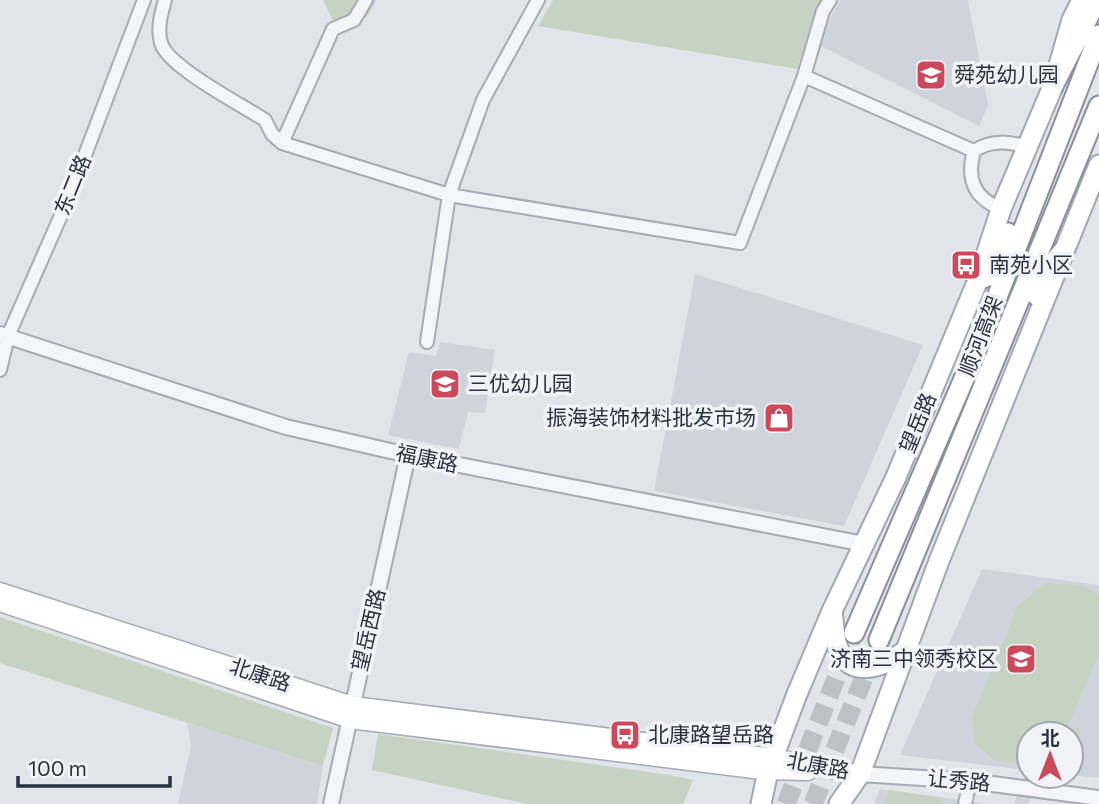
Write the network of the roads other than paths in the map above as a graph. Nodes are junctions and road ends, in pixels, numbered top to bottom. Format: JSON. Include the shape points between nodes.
{"nodes":[{"id":1,"x":144,"y":0,"type":"edge"},
{"id":2,"x":165,"y":0,"type":"edge"},
{"id":3,"x":366,"y":0,"type":"edge"},
{"id":4,"x":538,"y":0,"type":"edge"},
{"id":5,"x":830,"y":0,"type":"edge"},
{"id":6,"x":1083,"y":0,"type":"edge"},
{"id":7,"x":1097,"y":0,"type":"edge"},
{"id":8,"x":1099,"y":35,"type":"edge"},
{"id":9,"x":804,"y":76,"type":"junction"},
{"id":10,"x":1053,"y":86,"type":"junction"},
{"id":11,"x":1099,"y":106,"type":"edge"},
{"id":12,"x":282,"y":143,"type":"junction"},
{"id":13,"x":1029,"y":147,"type":"junction"},
{"id":14,"x":974,"y":151,"type":"junction"},
{"id":15,"x":1099,"y":165,"type":"edge"},
{"id":16,"x":449,"y":195,"type":"junction"},
{"id":17,"x":1034,"y":197,"type":"junction"},
{"id":18,"x":1002,"y":209,"type":"junction"},
{"id":19,"x":1064,"y":250,"type":"junction"},
{"id":20,"x":978,"y":280,"type":"junction"},
{"id":21,"x":1007,"y":333,"type":"junction"},
{"id":22,"x":4,"y":335,"type":"edge"},
{"id":23,"x":427,"y":342,"type":"dead end"},
{"id":24,"x":0,"y":370,"type":"edge"},
{"id":25,"x":408,"y":456,"type":"junction"},
{"id":26,"x":864,"y":544,"type":"junction"},
{"id":27,"x":0,"y":590,"type":"edge"},
{"id":28,"x":0,"y":603,"type":"edge"},
{"id":29,"x":832,"y":611,"type":"junction"},
{"id":30,"x":854,"y":633,"type":"tunnel mouth"},
{"id":31,"x":879,"y":639,"type":"tunnel mouth"},
{"id":32,"x":905,"y":651,"type":"junction"},
{"id":33,"x":351,"y":712,"type":"junction"},
{"id":34,"x":770,"y":764,"type":"junction"},
{"id":35,"x":860,"y":774,"type":"junction"},
{"id":36,"x":970,"y":781,"type":"junction"},
{"id":37,"x":1099,"y":798,"type":"edge"},
{"id":38,"x":331,"y":804,"type":"edge"},
{"id":39,"x":761,"y":804,"type":"edge"},
{"id":40,"x":839,"y":804,"type":"edge"},
{"id":41,"x":965,"y":804,"type":"edge"}],
"edges":[{"from":1,"to":22,"type":"street","name":"东二路","via":[[69,197]]},
{"from":2,"to":12,"type":"street","via":[[159,23],[161,45],[175,62],[265,120]]},
{"from":3,"to":12,"type":"street","via":[[354,20],[333,29]]},
{"from":4,"to":16,"type":"street","via":[[483,100]]},
{"from":5,"to":9,"type":"street","via":[[822,11]]},
{"from":6,"to":10,"type":"main road","name":"望岳路","via":[[1072,20]]},
{"from":7,"to":10,"type":"main road"},
{"from":8,"to":17,"type":"main road","name":"顺河高架"},
{"from":9,"to":14,"type":"street"},
{"from":9,"to":16,"type":"street","via":[[740,243]]},
{"from":10,"to":13,"type":"main road","name":"望岳路"},
{"from":11,"to":21,"type":"main road","name":"顺河高架"},
{"from":12,"to":16,"type":"street"},
{"from":13,"to":14,"type":"street","via":[[1001,142]]},
{"from":13,"to":18,"type":"main road","name":"望岳路"},
{"from":14,"to":18,"type":"street","via":[[969,169],[976,191]]},
{"from":15,"to":19,"type":"main road"},
{"from":16,"to":23,"type":"street"},
{"from":17,"to":20,"type":"main road","via":[[1023,204],[988,275]]},
{"from":17,"to":30,"type":"main road","name":"顺河高架","via":[[976,351]]},
{"from":18,"to":20,"type":"main road","name":"望岳路"},
{"from":19,"to":21,"type":"main road","via":[[1047,271],[1021,325]]},
{"from":19,"to":32,"type":"main road"},
{"from":20,"to":26,"type":"main road","name":"望岳路"},
{"from":21,"to":31,"type":"main road","name":"顺河高架"},
{"from":22,"to":24,"type":"street","name":"东二路"},
{"from":22,"to":25,"type":"street","name":"福康路","via":[[286,427]]},
{"from":25,"to":26,"type":"street","name":"福康路"},
{"from":25,"to":33,"type":"street","name":"望岳西路"},
{"from":26,"to":29,"type":"main road","name":"望岳路"},
{"from":27,"to":33,"type":"main road","name":"北康路"},
{"from":28,"to":33,"type":"main road","name":"北康路"},
{"from":29,"to":32,"type":"main road","via":[[837,647],[860,668],[876,668]]},
{"from":29,"to":34,"type":"main road","name":"望岳路"},
{"from":32,"to":35,"type":"main road"},
{"from":33,"to":34,"type":"main road","name":"北康路"},
{"from":33,"to":38,"type":"street","name":"望岳西路"},
{"from":34,"to":35,"type":"main road","name":"北康路"},
{"from":34,"to":39,"type":"main road","name":"望岳路"},
{"from":35,"to":36,"type":"street","name":"让秀路"},
{"from":35,"to":40,"type":"main road"},
{"from":36,"to":37,"type":"street","name":"让秀路"},
{"from":36,"to":41,"type":"street"}]}
